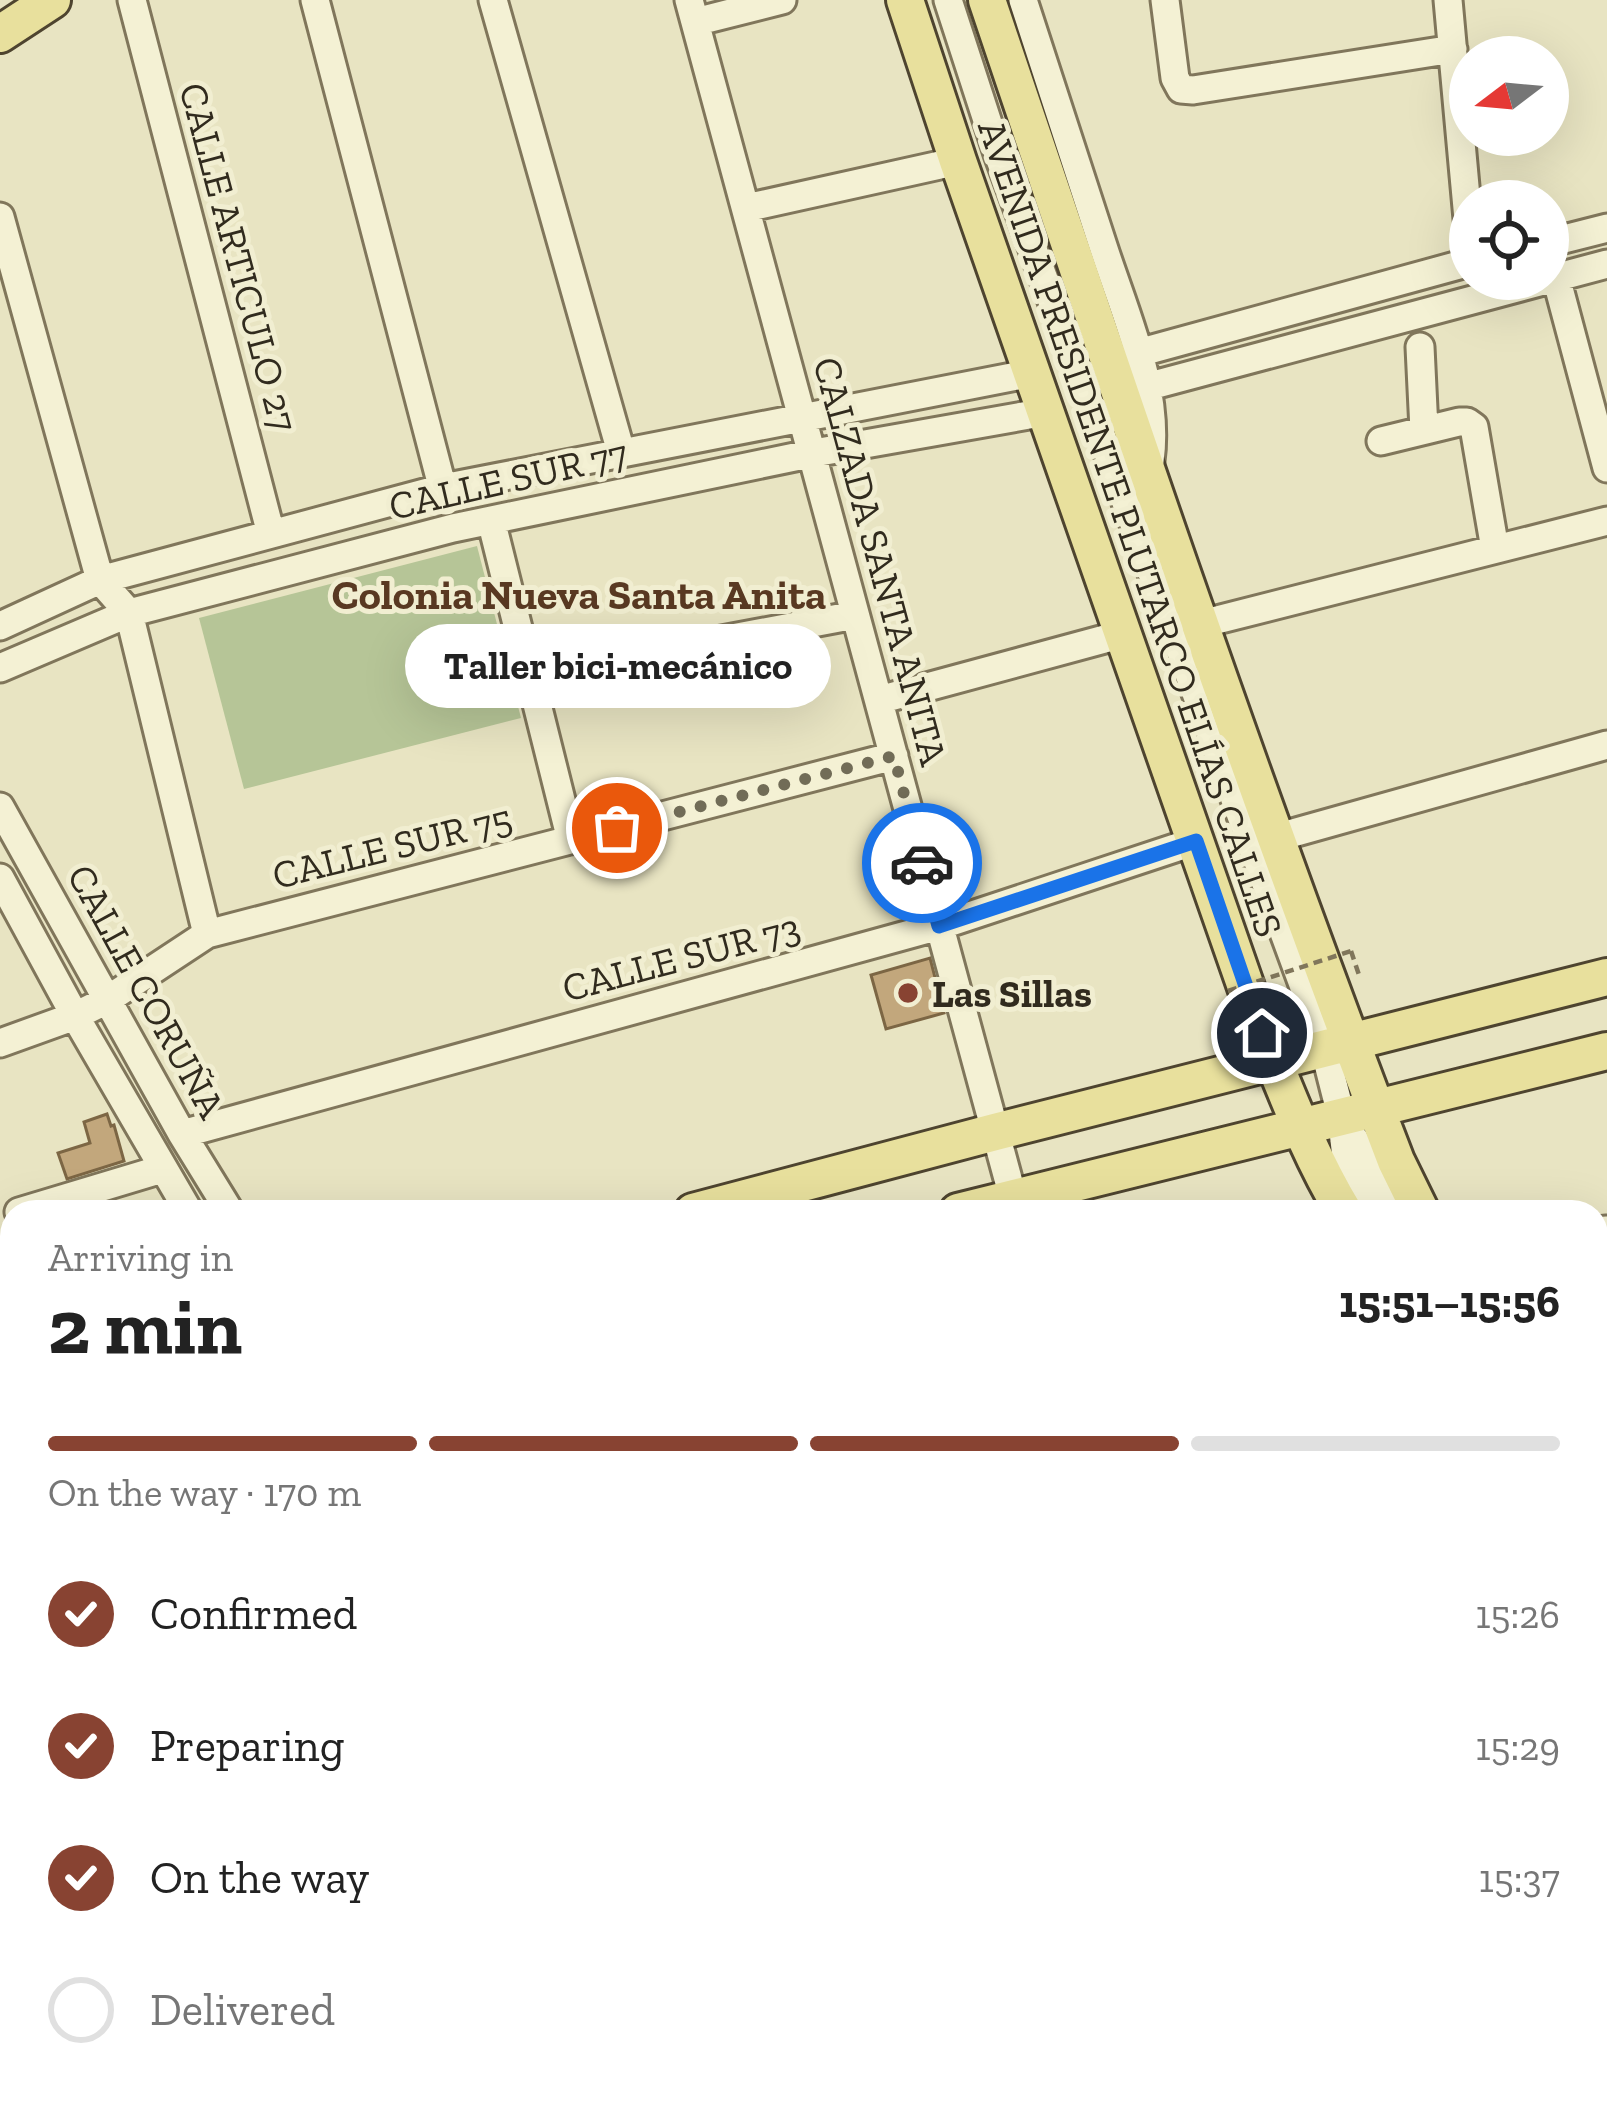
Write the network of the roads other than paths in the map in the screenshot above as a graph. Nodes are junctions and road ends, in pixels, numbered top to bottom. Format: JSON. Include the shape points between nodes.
{"nodes":[{"id":1,"x":52,"y":0,"type":"edge"},
{"id":2,"x":132,"y":0,"type":"edge"},
{"id":3,"x":315,"y":0,"type":"edge"},
{"id":4,"x":493,"y":0,"type":"edge"},
{"id":5,"x":782,"y":0,"type":"edge"},
{"id":6,"x":905,"y":0,"type":"edge"},
{"id":7,"x":948,"y":0,"type":"edge"},
{"id":8,"x":987,"y":0,"type":"edge"},
{"id":9,"x":1024,"y":0,"type":"edge"},
{"id":10,"x":1165,"y":0,"type":"edge"},
{"id":11,"x":1448,"y":0,"type":"edge"},
{"id":12,"x":692,"y":11,"type":"edge"},
{"id":13,"x":0,"y":34,"type":"edge"},
{"id":14,"x":1452,"y":36,"type":"edge"},
{"id":15,"x":1449,"y":50,"type":"edge"},
{"id":16,"x":958,"y":161,"type":"junction"},
{"id":17,"x":746,"y":208,"type":"junction"},
{"id":18,"x":0,"y":217,"type":"edge"},
{"id":19,"x":1607,"y":228,"type":"edge"},
{"id":20,"x":1569,"y":238,"type":"edge"},
{"id":21,"x":1607,"y":264,"type":"edge"},
{"id":22,"x":1449,"y":268,"type":"edge"},
{"id":23,"x":1569,"y":274,"type":"edge"},
{"id":24,"x":1449,"y":297,"type":"edge"},
{"id":25,"x":1562,"y":300,"type":"edge"},
{"id":26,"x":1420,"y":347,"type":"dead end"},
{"id":27,"x":1138,"y":353,"type":"junction"},
{"id":28,"x":1032,"y":373,"type":"junction"},
{"id":29,"x":1146,"y":387,"type":"junction"},
{"id":30,"x":1046,"y":412,"type":"junction"},
{"id":31,"x":802,"y":416,"type":"junction"},
{"id":32,"x":1424,"y":430,"type":"junction"},
{"id":33,"x":1381,"y":441,"type":"dead end"},
{"id":34,"x":621,"y":452,"type":"junction"},
{"id":35,"x":814,"y":453,"type":"junction"},
{"id":36,"x":1607,"y":468,"type":"edge"},
{"id":37,"x":1148,"y":477,"type":"junction"},
{"id":38,"x":443,"y":488,"type":"junction"},
{"id":39,"x":491,"y":520,"type":"junction"},
{"id":40,"x":1607,"y":521,"type":"edge"},
{"id":41,"x":453,"y":528,"type":"junction"},
{"id":42,"x":271,"y":534,"type":"junction"},
{"id":43,"x":1495,"y":549,"type":"junction"},
{"id":44,"x":100,"y":580,"type":"junction"},
{"id":45,"x":129,"y":613,"type":"junction"},
{"id":46,"x":855,"y":615,"type":"junction"},
{"id":47,"x":1201,"y":624,"type":"junction"},
{"id":48,"x":0,"y":626,"type":"edge"},
{"id":49,"x":1123,"y":634,"type":"junction"},
{"id":50,"x":0,"y":668,"type":"edge"},
{"id":51,"x":530,"y":676,"type":"junction"},
{"id":52,"x":879,"y":700,"type":"junction"},
{"id":53,"x":1607,"y":745,"type":"edge"},
{"id":54,"x":894,"y":756,"type":"junction"},
{"id":55,"x":0,"y":807,"type":"edge"},
{"id":56,"x":1275,"y":838,"type":"junction"},
{"id":57,"x":571,"y":840,"type":"junction"},
{"id":58,"x":1196,"y":841,"type":"junction"},
{"id":59,"x":0,"y":878,"type":"edge"},
{"id":60,"x":939,"y":926,"type":"junction"},
{"id":61,"x":207,"y":934,"type":"junction"},
{"id":62,"x":1607,"y":977,"type":"edge"},
{"id":63,"x":107,"y":1000,"type":"junction"},
{"id":64,"x":75,"y":1016,"type":"junction"},
{"id":65,"x":0,"y":1043,"type":"edge"},
{"id":66,"x":1338,"y":1047,"type":"junction"},
{"id":67,"x":1607,"y":1051,"type":"edge"},
{"id":68,"x":1274,"y":1063,"type":"junction"},
{"id":69,"x":1358,"y":1111,"type":"junction"},
{"id":70,"x":1300,"y":1126,"type":"junction"},
{"id":71,"x":995,"y":1132,"type":"junction"},
{"id":72,"x":182,"y":1134,"type":"junction"},
{"id":73,"x":162,"y":1168,"type":"junction"},
{"id":74,"x":58,"y":1200,"type":"edge"},
{"id":75,"x":182,"y":1200,"type":"edge"},
{"id":76,"x":223,"y":1200,"type":"edge"},
{"id":77,"x":747,"y":1200,"type":"edge"},
{"id":78,"x":1014,"y":1200,"type":"edge"},
{"id":79,"x":1033,"y":1200,"type":"edge"},
{"id":80,"x":1338,"y":1200,"type":"edge"},
{"id":81,"x":1365,"y":1200,"type":"edge"},
{"id":82,"x":1388,"y":1200,"type":"edge"},
{"id":83,"x":1415,"y":1200,"type":"edge"}],
"edges":[{"from":1,"to":13,"type":"main road"},
{"from":2,"to":42,"type":"street","name":"CALLE ARTICULO 27"},
{"from":3,"to":38,"type":"street"},
{"from":4,"to":34,"type":"street"},
{"from":5,"to":12,"type":"street"},
{"from":6,"to":16,"type":"main road","name":"AVENIDA PRESIDENTE PLUTARCO ELÍAS CALLES"},
{"from":7,"to":66,"type":"street","via":[[1319,1028]]},
{"from":8,"to":37,"type":"main road","name":"AVENIDA PRESIDENTE PLUTARCO ELÍAS CALLES"},
{"from":9,"to":27,"type":"street","name":"AVENIDA PRESIDENTE PLUTARCO ELÍAS CALLES"},
{"from":10,"to":15,"type":"street","via":[[1181,89]]},
{"from":11,"to":14,"type":"street"},
{"from":12,"to":17,"type":"street","name":"CALZADA SANTA ANITA"},
{"from":16,"to":17,"type":"street"},
{"from":16,"to":28,"type":"main road","name":"AVENIDA PRESIDENTE PLUTARCO ELÍAS CALLES"},
{"from":17,"to":31,"type":"street","name":"CALZADA SANTA ANITA"},
{"from":18,"to":44,"type":"street"},
{"from":19,"to":20,"type":"street"},
{"from":21,"to":23,"type":"street"},
{"from":22,"to":27,"type":"street"},
{"from":24,"to":29,"type":"street"},
{"from":25,"to":36,"type":"street"},
{"from":26,"to":32,"type":"street"},
{"from":27,"to":29,"type":"street","name":"AVENIDA PRESIDENTE PLUTARCO ELÍAS CALLES"},
{"from":28,"to":30,"type":"main road","name":"AVENIDA PRESIDENTE PLUTARCO ELÍAS CALLES"},
{"from":28,"to":31,"type":"street","name":"CALLE SUR 77"},
{"from":29,"to":37,"type":"street","name":"AVENIDA PRESIDENTE PLUTARCO ELÍAS CALLES"},
{"from":30,"to":35,"type":"street","name":"CALLE SUR 77"},
{"from":30,"to":49,"type":"main road","name":"AVENIDA PRESIDENTE PLUTARCO ELÍAS CALLES"},
{"from":31,"to":34,"type":"street","name":"CALLE SUR 77"},
{"from":31,"to":35,"type":"street","name":"CALZADA SANTA ANITA"},
{"from":32,"to":33,"type":"street"},
{"from":32,"to":43,"type":"street","via":[[1474,427]]},
{"from":34,"to":38,"type":"street","name":"CALLE SUR 77"},
{"from":35,"to":39,"type":"street","name":"CALLE SUR 77"},
{"from":35,"to":46,"type":"street","name":"CALZADA SANTA ANITA"},
{"from":37,"to":47,"type":"main road","name":"AVENIDA PRESIDENTE PLUTARCO ELÍAS CALLES"},
{"from":38,"to":41,"type":"street"},
{"from":38,"to":42,"type":"street","name":"CALLE SUR 77"},
{"from":39,"to":41,"type":"street","name":"CALLE SUR 77"},
{"from":39,"to":51,"type":"street"},
{"from":40,"to":43,"type":"street"},
{"from":41,"to":45,"type":"street","name":"CALLE SUR 77"},
{"from":42,"to":44,"type":"street","name":"CALLE SUR 77"},
{"from":43,"to":47,"type":"street"},
{"from":44,"to":45,"type":"street"},
{"from":44,"to":48,"type":"street","name":"CALLE SUR 77"},
{"from":45,"to":50,"type":"street","name":"CALLE SUR 77"},
{"from":45,"to":61,"type":"street"},
{"from":46,"to":51,"type":"street"},
{"from":46,"to":52,"type":"street","name":"CALZADA SANTA ANITA"},
{"from":47,"to":56,"type":"main road","name":"AVENIDA PRESIDENTE PLUTARCO ELÍAS CALLES"},
{"from":49,"to":52,"type":"street"},
{"from":49,"to":58,"type":"main road","name":"AVENIDA PRESIDENTE PLUTARCO ELÍAS CALLES"},
{"from":51,"to":57,"type":"street"},
{"from":52,"to":54,"type":"street","name":"CALZADA SANTA ANITA"},
{"from":53,"to":56,"type":"street"},
{"from":54,"to":57,"type":"street","name":"CALLE SUR 75"},
{"from":54,"to":60,"type":"street","name":"CALZADA SANTA ANITA"},
{"from":55,"to":63,"type":"street","name":"CALLE CORUÑA"},
{"from":56,"to":66,"type":"main road","name":"AVENIDA PRESIDENTE PLUTARCO ELÍAS CALLES"},
{"from":57,"to":61,"type":"street","name":"CALLE SUR 75"},
{"from":58,"to":60,"type":"street","name":"CALLE SUR 73"},
{"from":58,"to":68,"type":"main road","name":"AVENIDA PRESIDENTE PLUTARCO ELÍAS CALLES"},
{"from":59,"to":64,"type":"street","name":"CALLE CORUÑA"},
{"from":60,"to":71,"type":"street","name":"CALZADA SANTA ANITA"},
{"from":60,"to":72,"type":"street","name":"CALLE SUR 73"},
{"from":61,"to":63,"type":"street","name":"CALLE SUR 75"},
{"from":62,"to":66,"type":"main road"},
{"from":63,"to":64,"type":"street","name":"CALLE SUR 75"},
{"from":63,"to":72,"type":"street","name":"CALLE CORUÑA"},
{"from":64,"to":65,"type":"street","name":"CALLE SUR 75"},
{"from":64,"to":73,"type":"street","name":"CALLE CORUÑA"},
{"from":66,"to":68,"type":"main road"},
{"from":66,"to":69,"type":"main road","name":"AVENIDA PRESIDENTE PLUTARCO ELÍAS CALLES"},
{"from":67,"to":69,"type":"main road"},
{"from":68,"to":70,"type":"main road","name":"AVENIDA PRESIDENTE PLUTARCO ELÍAS CALLES"},
{"from":68,"to":71,"type":"main road"},
{"from":69,"to":70,"type":"main road"},
{"from":69,"to":81,"type":"street","via":[[1346,1157]]},
{"from":69,"to":82,"type":"street"},
{"from":69,"to":83,"type":"main road","name":"AVENIDA PRESIDENTE PLUTARCO ELÍAS CALLES"},
{"from":70,"to":79,"type":"main road"},
{"from":70,"to":80,"type":"main road","name":"AVENIDA PRESIDENTE PLUTARCO ELÍAS CALLES"},
{"from":71,"to":77,"type":"main road"},
{"from":71,"to":78,"type":"street","name":"CALZADA SANTA ANITA"},
{"from":72,"to":76,"type":"street","name":"CALLE CORUÑA"},
{"from":73,"to":74,"type":"street"},
{"from":73,"to":75,"type":"street","name":"CALLE CORUÑA"}]}
